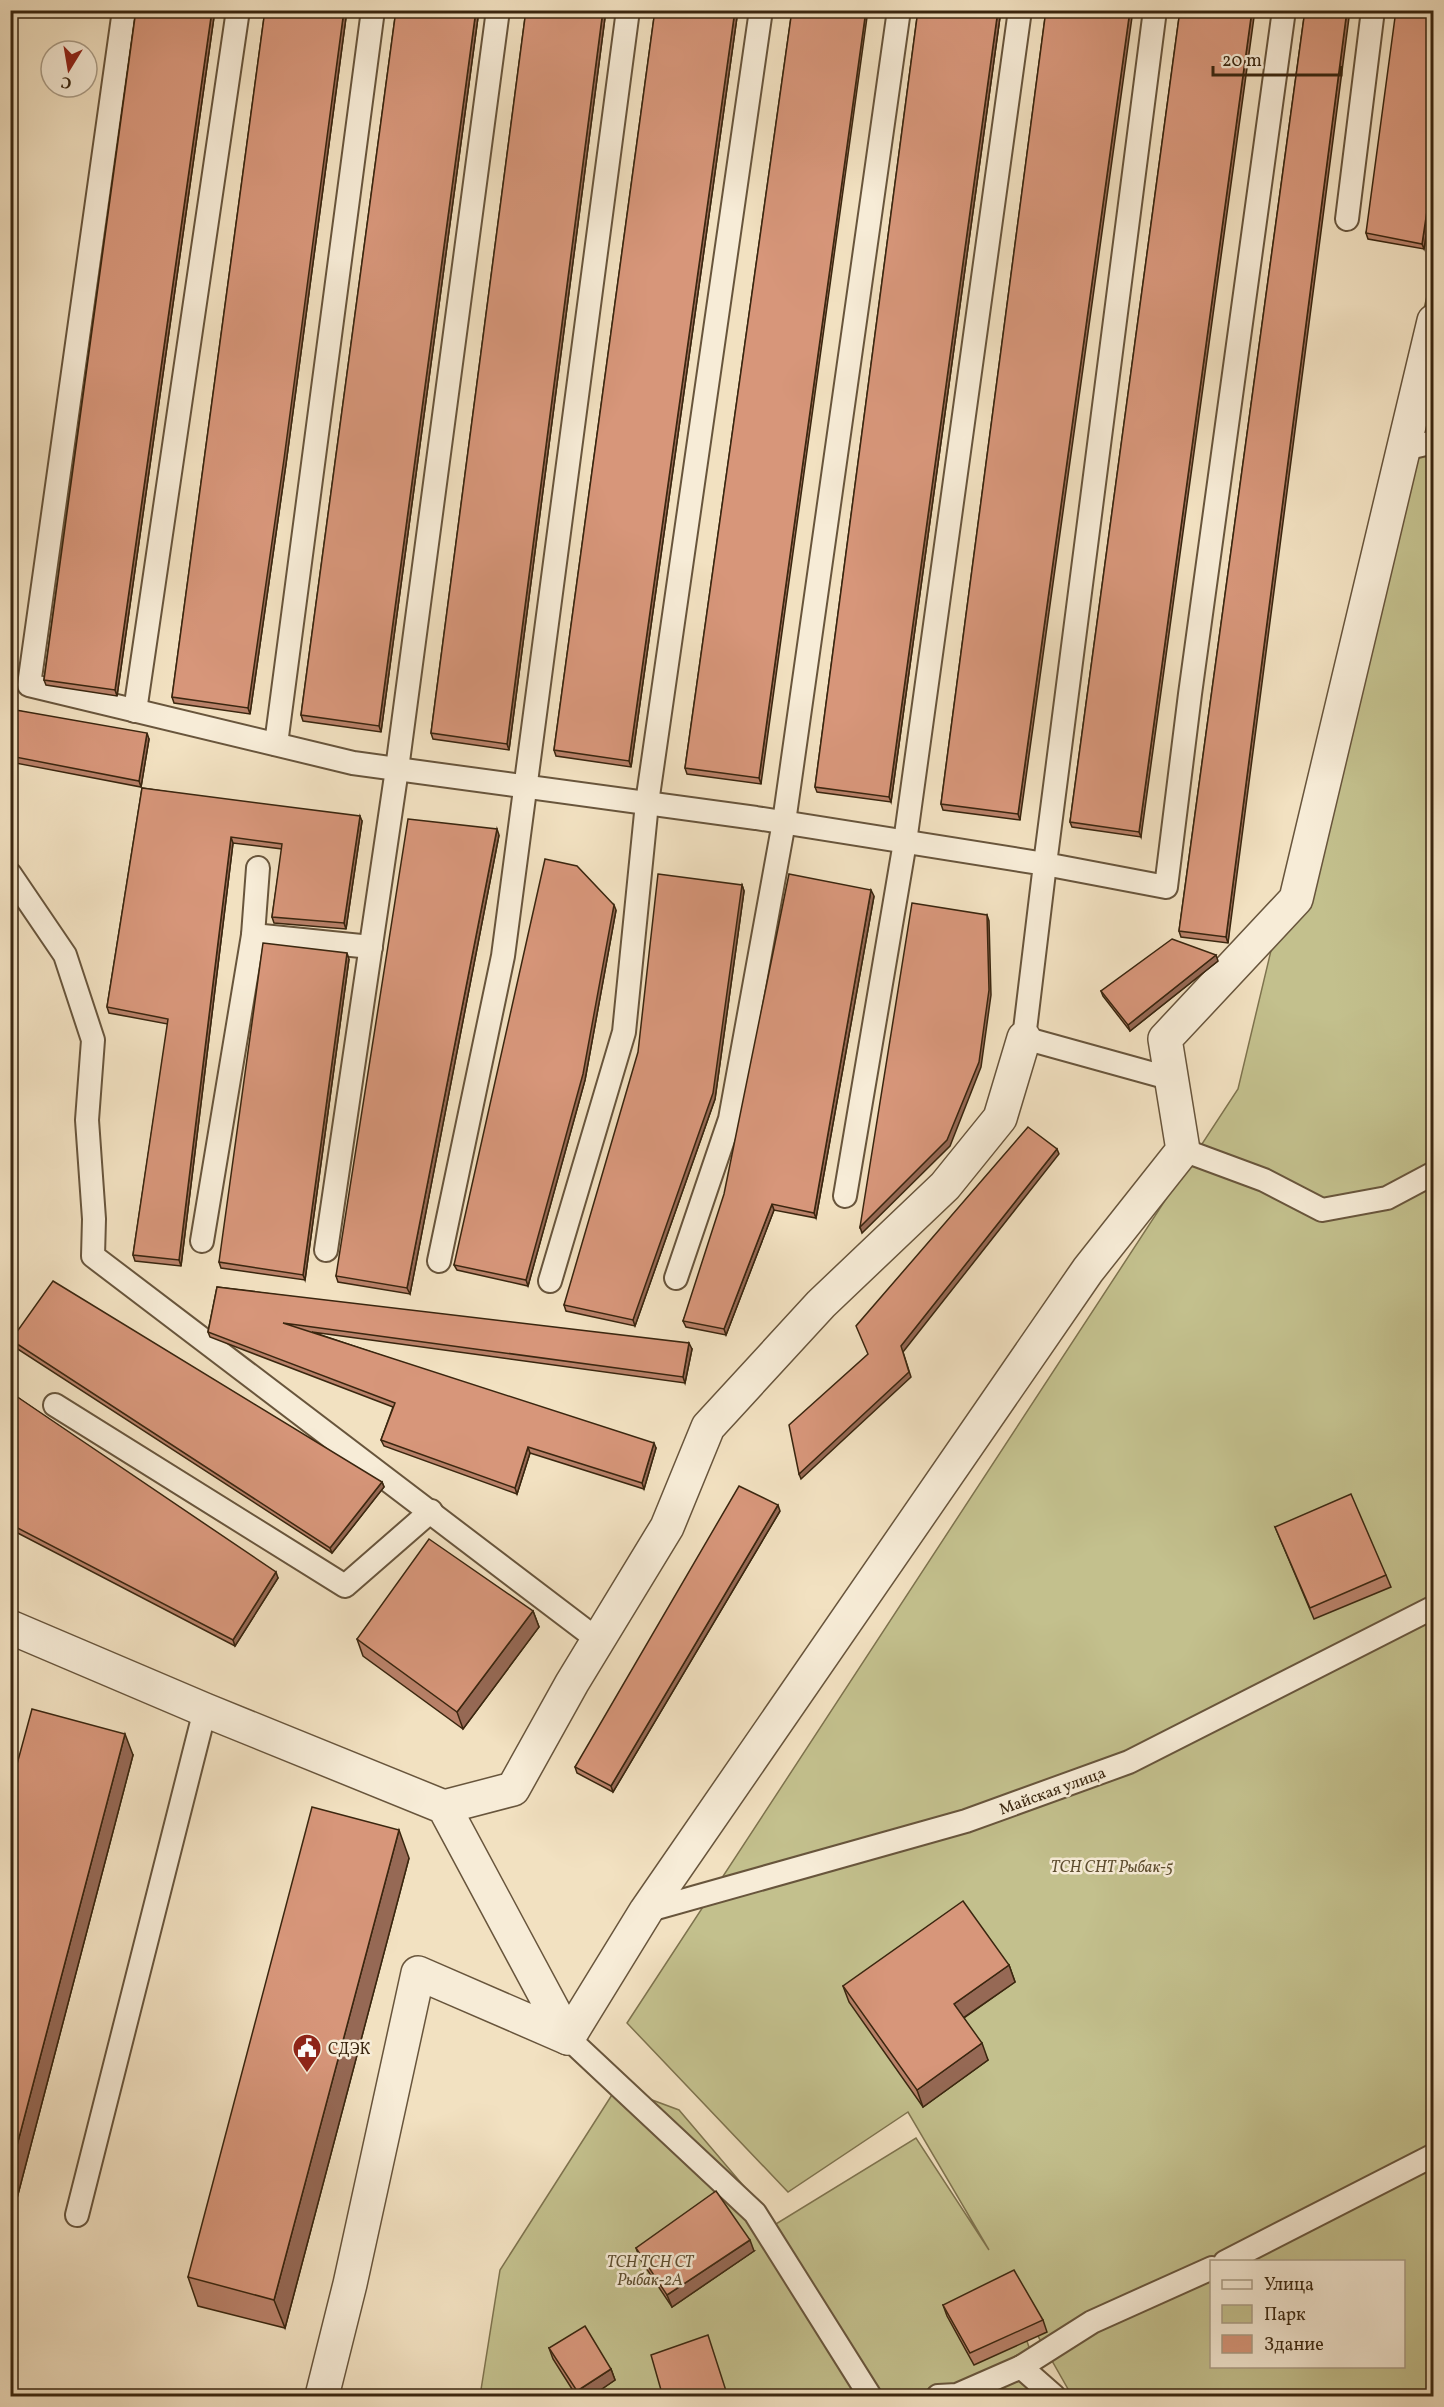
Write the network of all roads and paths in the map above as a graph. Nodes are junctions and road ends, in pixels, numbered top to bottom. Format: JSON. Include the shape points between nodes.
{"nodes":[{"id":1,"x":124,"y":10,"type":"edge"},
{"id":2,"x":238,"y":10,"type":"edge"},
{"id":3,"x":373,"y":10,"type":"edge"},
{"id":4,"x":498,"y":10,"type":"edge"},
{"id":5,"x":628,"y":10,"type":"edge"},
{"id":6,"x":761,"y":10,"type":"edge"},
{"id":7,"x":899,"y":10,"type":"edge"},
{"id":8,"x":1020,"y":10,"type":"edge"},
{"id":9,"x":1155,"y":10,"type":"edge"},
{"id":10,"x":1284,"y":10,"type":"edge"},
{"id":11,"x":1373,"y":10,"type":"edge"},
{"id":12,"x":1347,"y":219,"type":"dead end"},
{"id":13,"x":1434,"y":321,"type":"edge"},
{"id":14,"x":1419,"y":445,"type":"edge"},
{"id":15,"x":135,"y":711,"type":"junction"},
{"id":16,"x":276,"y":744,"type":"junction"},
{"id":17,"x":397,"y":769,"type":"junction"},
{"id":18,"x":525,"y":786,"type":"junction"},
{"id":19,"x":647,"y":803,"type":"junction"},
{"id":20,"x":784,"y":822,"type":"junction"},
{"id":21,"x":905,"y":842,"type":"junction"},
{"id":22,"x":1045,"y":864,"type":"junction"},
{"id":23,"x":258,"y":868,"type":"dead end"},
{"id":24,"x":10,"y":874,"type":"edge"},
{"id":25,"x":252,"y":935,"type":"junction"},
{"id":26,"x":371,"y":947,"type":"junction"},
{"id":27,"x":1024,"y":1038,"type":"junction"},
{"id":28,"x":1172,"y":1079,"type":"junction"},
{"id":29,"x":1183,"y":1150,"type":"junction"},
{"id":30,"x":1434,"y":1173,"type":"edge"},
{"id":31,"x":845,"y":1196,"type":"dead end"},
{"id":32,"x":202,"y":1241,"type":"dead end"},
{"id":33,"x":326,"y":1250,"type":"dead end"},
{"id":34,"x":439,"y":1261,"type":"dead end"},
{"id":35,"x":676,"y":1278,"type":"dead end"},
{"id":36,"x":550,"y":1281,"type":"dead end"},
{"id":37,"x":55,"y":1405,"type":"dead end"},
{"id":38,"x":431,"y":1511,"type":"junction"},
{"id":39,"x":1434,"y":1607,"type":"edge"},
{"id":40,"x":11,"y":1630,"type":"edge"},
{"id":41,"x":598,"y":1640,"type":"junction"},
{"id":42,"x":205,"y":1710,"type":"junction"},
{"id":43,"x":444,"y":1807,"type":"junction"},
{"id":44,"x":645,"y":1911,"type":"junction"},
{"id":45,"x":567,"y":2038,"type":"junction"},
{"id":46,"x":1434,"y":2155,"type":"edge"},
{"id":47,"x":77,"y":2215,"type":"dead end"},
{"id":48,"x":1229,"y":2260,"type":"edge"},
{"id":49,"x":1210,"y":2269,"type":"edge"},
{"id":50,"x":1021,"y":2367,"type":"junction"},
{"id":51,"x":322,"y":2397,"type":"edge"},
{"id":52,"x":870,"y":2397,"type":"edge"},
{"id":53,"x":938,"y":2397,"type":"edge"},
{"id":54,"x":1054,"y":2397,"type":"edge"}],
"edges":[{"from":1,"to":15,"type":"lane","via":[[29,685]]},
{"from":2,"to":15,"type":"lane"},
{"from":3,"to":16,"type":"lane"},
{"from":4,"to":17,"type":"lane"},
{"from":5,"to":18,"type":"lane"},
{"from":6,"to":19,"type":"lane"},
{"from":7,"to":20,"type":"lane"},
{"from":8,"to":21,"type":"lane"},
{"from":9,"to":22,"type":"lane"},
{"from":10,"to":22,"type":"lane","via":[[1167,887]]},
{"from":11,"to":12,"type":"lane"},
{"from":13,"to":14,"type":"street"},
{"from":14,"to":28,"type":"street","via":[[1296,899],[1165,1039]]},
{"from":15,"to":16,"type":"lane"},
{"from":16,"to":17,"type":"lane","via":[[353,763]]},
{"from":17,"to":18,"type":"lane"},
{"from":17,"to":26,"type":"lane"},
{"from":18,"to":19,"type":"lane"},
{"from":18,"to":34,"type":"lane","via":[[503,956]]},
{"from":19,"to":20,"type":"lane"},
{"from":19,"to":36,"type":"lane","via":[[624,1032]]},
{"from":20,"to":21,"type":"lane"},
{"from":20,"to":35,"type":"lane","via":[[730,1119]]},
{"from":21,"to":22,"type":"lane"},
{"from":21,"to":31,"type":"lane"},
{"from":22,"to":27,"type":"lane"},
{"from":23,"to":25,"type":"lane"},
{"from":24,"to":38,"type":"lane","via":[[65,956],[93,1040],[87,1120],[93,1256]]},
{"from":25,"to":26,"type":"lane"},
{"from":25,"to":32,"type":"lane"},
{"from":26,"to":33,"type":"lane"},
{"from":27,"to":28,"type":"lane"},
{"from":27,"to":41,"type":"street","via":[[1000,1118],[945,1186],[821,1304],[708,1427],[667,1527]]},
{"from":28,"to":29,"type":"street"},
{"from":29,"to":30,"type":"lane","via":[[1264,1180],[1322,1210],[1387,1198]]},
{"from":29,"to":44,"type":"street","via":[[1088,1270]]},
{"from":37,"to":38,"type":"lane","via":[[345,1586]]},
{"from":38,"to":41,"type":"lane"},
{"from":39,"to":44,"type":"lane","name":"Майская улица","via":[[1129,1762],[966,1821]]},
{"from":40,"to":42,"type":"street"},
{"from":41,"to":43,"type":"street","via":[[513,1789]]},
{"from":42,"to":43,"type":"street"},
{"from":42,"to":47,"type":"lane"},
{"from":43,"to":45,"type":"street"},
{"from":44,"to":45,"type":"street"},
{"from":45,"to":51,"type":"street","via":[[418,1973]]},
{"from":45,"to":52,"type":"lane","via":[[755,2213]]},
{"from":46,"to":48,"type":"lane"},
{"from":49,"to":50,"type":"lane","via":[[1092,2322]]},
{"from":50,"to":53,"type":"lane","via":[[957,2395]]},
{"from":50,"to":54,"type":"lane"}]}
